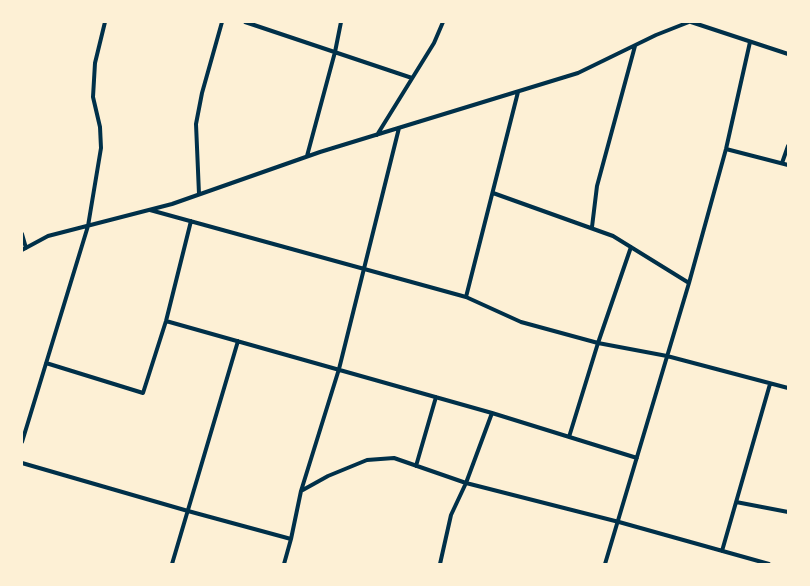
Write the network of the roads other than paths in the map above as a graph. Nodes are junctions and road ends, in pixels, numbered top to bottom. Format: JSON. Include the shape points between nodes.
{"nodes":[{"id":1,"x":104,"y":22,"type":"edge"},
{"id":2,"x":222,"y":22,"type":"edge"},
{"id":3,"x":245,"y":22,"type":"edge"},
{"id":4,"x":341,"y":22,"type":"edge"},
{"id":5,"x":443,"y":22,"type":"edge"},
{"id":6,"x":690,"y":22,"type":"edge"},
{"id":7,"x":750,"y":42,"type":"junction"},
{"id":8,"x":635,"y":46,"type":"junction"},
{"id":9,"x":335,"y":52,"type":"junction"},
{"id":10,"x":788,"y":54,"type":"edge"},
{"id":11,"x":412,"y":78,"type":"junction"},
{"id":12,"x":518,"y":92,"type":"junction"},
{"id":13,"x":398,"y":128,"type":"junction"},
{"id":14,"x":377,"y":135,"type":"junction"},
{"id":15,"x":788,"y":146,"type":"edge"},
{"id":16,"x":726,"y":149,"type":"junction"},
{"id":17,"x":307,"y":156,"type":"junction"},
{"id":18,"x":782,"y":163,"type":"junction"},
{"id":19,"x":788,"y":165,"type":"edge"},
{"id":20,"x":493,"y":193,"type":"junction"},
{"id":21,"x":199,"y":194,"type":"junction"},
{"id":22,"x":150,"y":210,"type":"junction"},
{"id":23,"x":191,"y":221,"type":"junction"},
{"id":24,"x":88,"y":226,"type":"junction"},
{"id":25,"x":592,"y":227,"type":"junction"},
{"id":26,"x":22,"y":234,"type":"edge"},
{"id":27,"x":631,"y":247,"type":"junction"},
{"id":28,"x":24,"y":249,"type":"edge"},
{"id":29,"x":365,"y":270,"type":"junction"},
{"id":30,"x":689,"y":283,"type":"junction"},
{"id":31,"x":466,"y":297,"type":"junction"},
{"id":32,"x":166,"y":321,"type":"junction"},
{"id":33,"x":238,"y":341,"type":"junction"},
{"id":34,"x":598,"y":343,"type":"junction"},
{"id":35,"x":667,"y":356,"type":"junction"},
{"id":36,"x":46,"y":363,"type":"junction"},
{"id":37,"x":339,"y":370,"type":"junction"},
{"id":38,"x":770,"y":384,"type":"junction"},
{"id":39,"x":788,"y":388,"type":"edge"},
{"id":40,"x":436,"y":397,"type":"junction"},
{"id":41,"x":492,"y":413,"type":"junction"},
{"id":42,"x":569,"y":437,"type":"junction"},
{"id":43,"x":22,"y":442,"type":"edge"},
{"id":44,"x":638,"y":458,"type":"junction"},
{"id":45,"x":22,"y":463,"type":"edge"},
{"id":46,"x":416,"y":466,"type":"junction"},
{"id":47,"x":466,"y":483,"type":"junction"},
{"id":48,"x":301,"y":491,"type":"junction"},
{"id":49,"x":736,"y":502,"type":"junction"},
{"id":50,"x":188,"y":511,"type":"junction"},
{"id":51,"x":788,"y":512,"type":"edge"},
{"id":52,"x":619,"y":522,"type":"junction"},
{"id":53,"x":291,"y":539,"type":"junction"},
{"id":54,"x":722,"y":551,"type":"junction"},
{"id":55,"x":172,"y":564,"type":"edge"},
{"id":56,"x":284,"y":564,"type":"edge"},
{"id":57,"x":440,"y":564,"type":"edge"},
{"id":58,"x":606,"y":564,"type":"edge"},
{"id":59,"x":768,"y":564,"type":"edge"}],
"edges":[{"from":1,"to":24,"type":"street","via":[[95,63],[92,97],[100,127],[101,148]]},
{"from":2,"to":21,"type":"street","via":[[196,124]]},
{"from":3,"to":9,"type":"street"},
{"from":4,"to":9,"type":"street"},
{"from":5,"to":11,"type":"street","via":[[434,43]]},
{"from":6,"to":7,"type":"street"},
{"from":6,"to":8,"type":"street"},
{"from":7,"to":10,"type":"street"},
{"from":7,"to":16,"type":"street"},
{"from":8,"to":12,"type":"street","via":[[578,74]]},
{"from":8,"to":25,"type":"street","via":[[597,186]]},
{"from":9,"to":11,"type":"street"},
{"from":9,"to":17,"type":"street"},
{"from":11,"to":14,"type":"street"},
{"from":12,"to":13,"type":"street"},
{"from":12,"to":20,"type":"street"},
{"from":13,"to":14,"type":"street"},
{"from":13,"to":29,"type":"street"},
{"from":14,"to":17,"type":"street"},
{"from":15,"to":18,"type":"street"},
{"from":16,"to":18,"type":"street"},
{"from":16,"to":30,"type":"street"},
{"from":17,"to":21,"type":"street"},
{"from":18,"to":19,"type":"street"},
{"from":20,"to":25,"type":"street"},
{"from":20,"to":31,"type":"street"},
{"from":21,"to":22,"type":"street"},
{"from":22,"to":23,"type":"street"},
{"from":22,"to":24,"type":"street"},
{"from":23,"to":29,"type":"street"},
{"from":23,"to":32,"type":"street"},
{"from":24,"to":28,"type":"street","via":[[48,236]]},
{"from":24,"to":36,"type":"street"},
{"from":25,"to":27,"type":"street","via":[[614,236]]},
{"from":26,"to":28,"type":"street"},
{"from":27,"to":30,"type":"street"},
{"from":27,"to":34,"type":"street"},
{"from":29,"to":31,"type":"street"},
{"from":29,"to":37,"type":"street"},
{"from":30,"to":35,"type":"street"},
{"from":31,"to":34,"type":"street","via":[[521,322]]},
{"from":32,"to":33,"type":"street"},
{"from":32,"to":36,"type":"street","via":[[144,393]]},
{"from":33,"to":37,"type":"street"},
{"from":33,"to":50,"type":"street"},
{"from":34,"to":35,"type":"street"},
{"from":34,"to":42,"type":"street"},
{"from":35,"to":38,"type":"street"},
{"from":35,"to":44,"type":"street"},
{"from":36,"to":43,"type":"street"},
{"from":37,"to":40,"type":"street"},
{"from":37,"to":48,"type":"street"},
{"from":38,"to":39,"type":"street"},
{"from":38,"to":49,"type":"street"},
{"from":40,"to":41,"type":"street"},
{"from":40,"to":46,"type":"street"},
{"from":41,"to":42,"type":"street"},
{"from":41,"to":47,"type":"street"},
{"from":42,"to":44,"type":"street"},
{"from":44,"to":52,"type":"street"},
{"from":45,"to":50,"type":"street"},
{"from":46,"to":47,"type":"street"},
{"from":46,"to":48,"type":"street","via":[[394,458],[367,460],[328,476]]},
{"from":47,"to":52,"type":"street"},
{"from":47,"to":57,"type":"street","via":[[451,515]]},
{"from":48,"to":53,"type":"street"},
{"from":49,"to":51,"type":"street"},
{"from":49,"to":54,"type":"street"},
{"from":50,"to":53,"type":"street"},
{"from":50,"to":55,"type":"street"},
{"from":52,"to":54,"type":"street"},
{"from":52,"to":58,"type":"street"},
{"from":53,"to":56,"type":"street"},
{"from":54,"to":59,"type":"street"}]}
